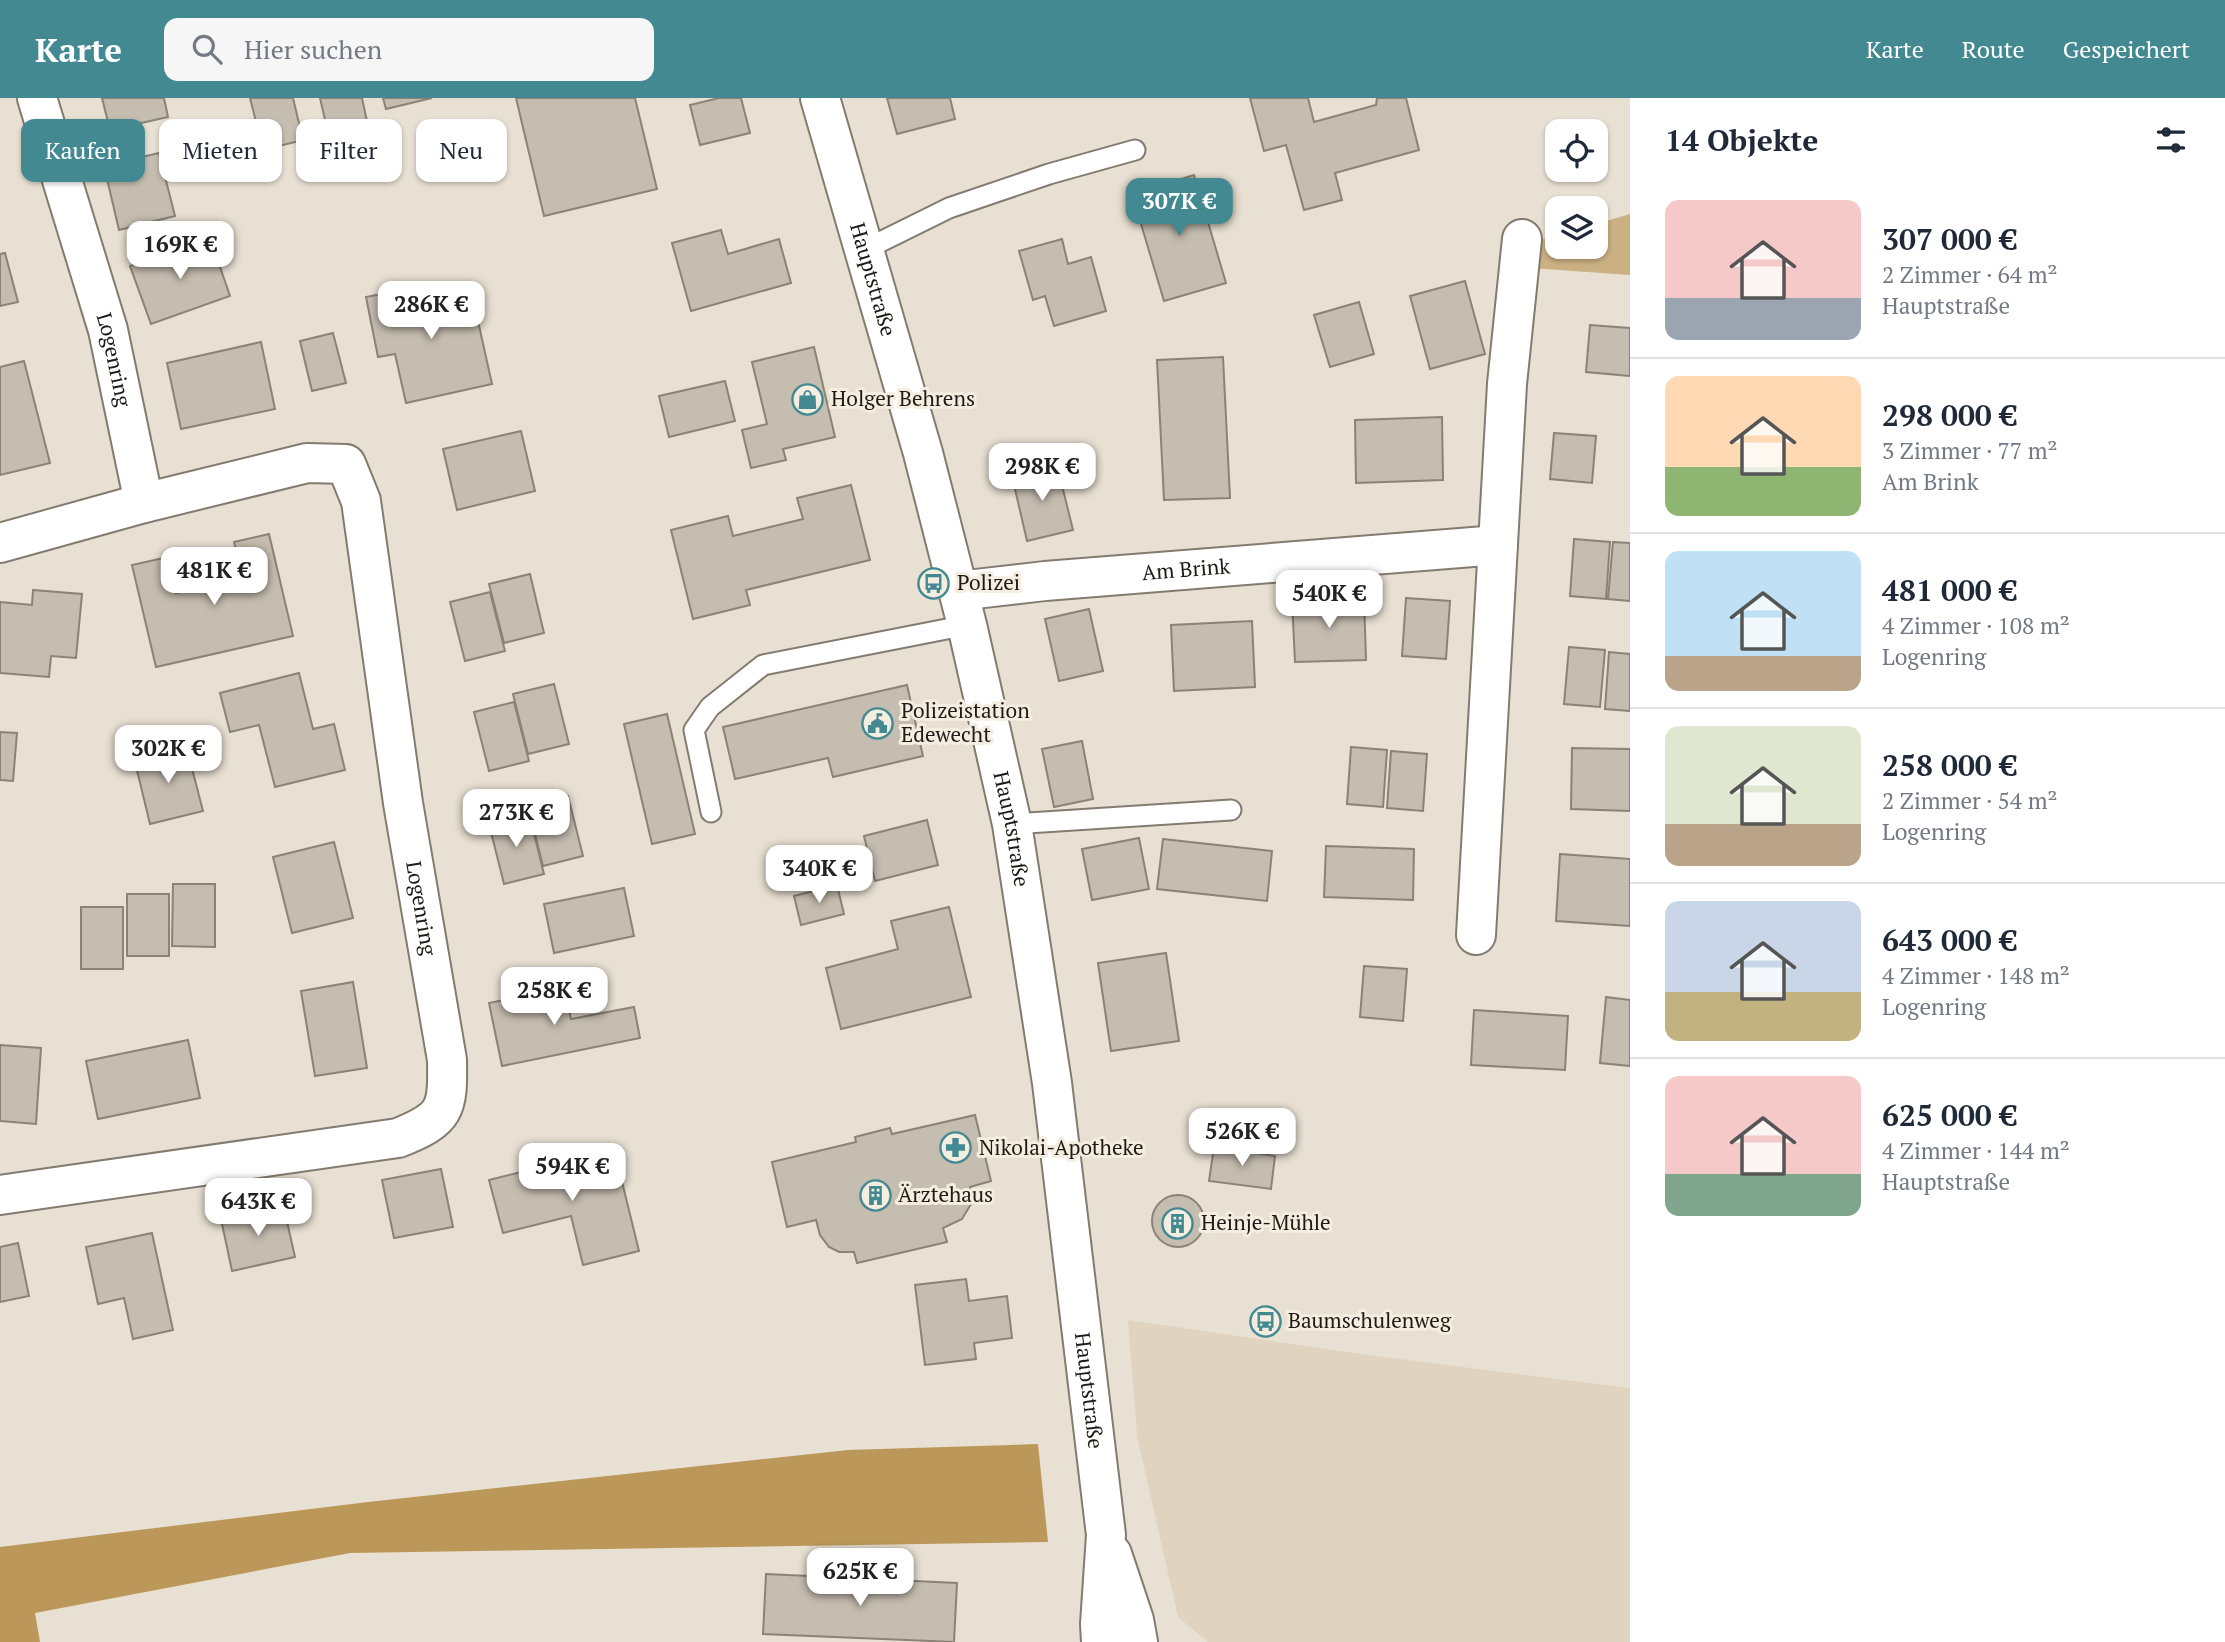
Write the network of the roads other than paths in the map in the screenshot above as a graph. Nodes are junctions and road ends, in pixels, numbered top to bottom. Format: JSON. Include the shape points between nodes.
{"nodes":[{"id":1,"x":37,"y":98,"type":"edge"},
{"id":2,"x":820,"y":98,"type":"edge"},
{"id":3,"x":1135,"y":149,"type":"dead end"},
{"id":4,"x":1522,"y":239,"type":"dead end"},
{"id":5,"x":864,"y":250,"type":"junction"},
{"id":6,"x":144,"y":503,"type":"junction"},
{"id":7,"x":0,"y":542,"type":"edge"},
{"id":8,"x":1498,"y":545,"type":"junction"},
{"id":9,"x":962,"y":608,"type":"junction"},
{"id":10,"x":1231,"y":810,"type":"dead end"},
{"id":11,"x":711,"y":812,"type":"dead end"},
{"id":12,"x":1012,"y":824,"type":"junction"},
{"id":13,"x":1476,"y":935,"type":"dead end"},
{"id":14,"x":0,"y":1195,"type":"edge"},
{"id":15,"x":1106,"y":1535,"type":"junction"},
{"id":16,"x":1101,"y":1642,"type":"edge"},
{"id":17,"x":1138,"y":1642,"type":"edge"}],
"edges":[{"from":1,"to":6,"type":"street","name":"Logenring","via":[[108,330]]},
{"from":2,"to":5,"type":"street","name":"Hauptstraße"},
{"from":3,"to":5,"type":"lane","via":[[949,208]]},
{"from":4,"to":8,"type":"street","via":[[1507,384]]},
{"from":5,"to":9,"type":"street","name":"Hauptstraße"},
{"from":6,"to":7,"type":"street","name":"Logenring"},
{"from":6,"to":14,"type":"street","name":"Logenring","via":[[307,463],[346,464],[361,501],[403,803],[447,1059],[448,1090],[440,1116],[398,1138]]},
{"from":8,"to":9,"type":"street","name":"Am Brink","via":[[1045,581]]},
{"from":8,"to":13,"type":"street"},
{"from":9,"to":11,"type":"lane","via":[[763,665],[710,707],[694,730]]},
{"from":9,"to":12,"type":"street","name":"Hauptstraße"},
{"from":10,"to":12,"type":"lane"},
{"from":12,"to":15,"type":"street","name":"Hauptstraße","via":[[1052,1083]]},
{"from":15,"to":16,"type":"street","name":"Hauptstraße"},
{"from":15,"to":17,"type":"street","name":"Hauptstraße"}]}
